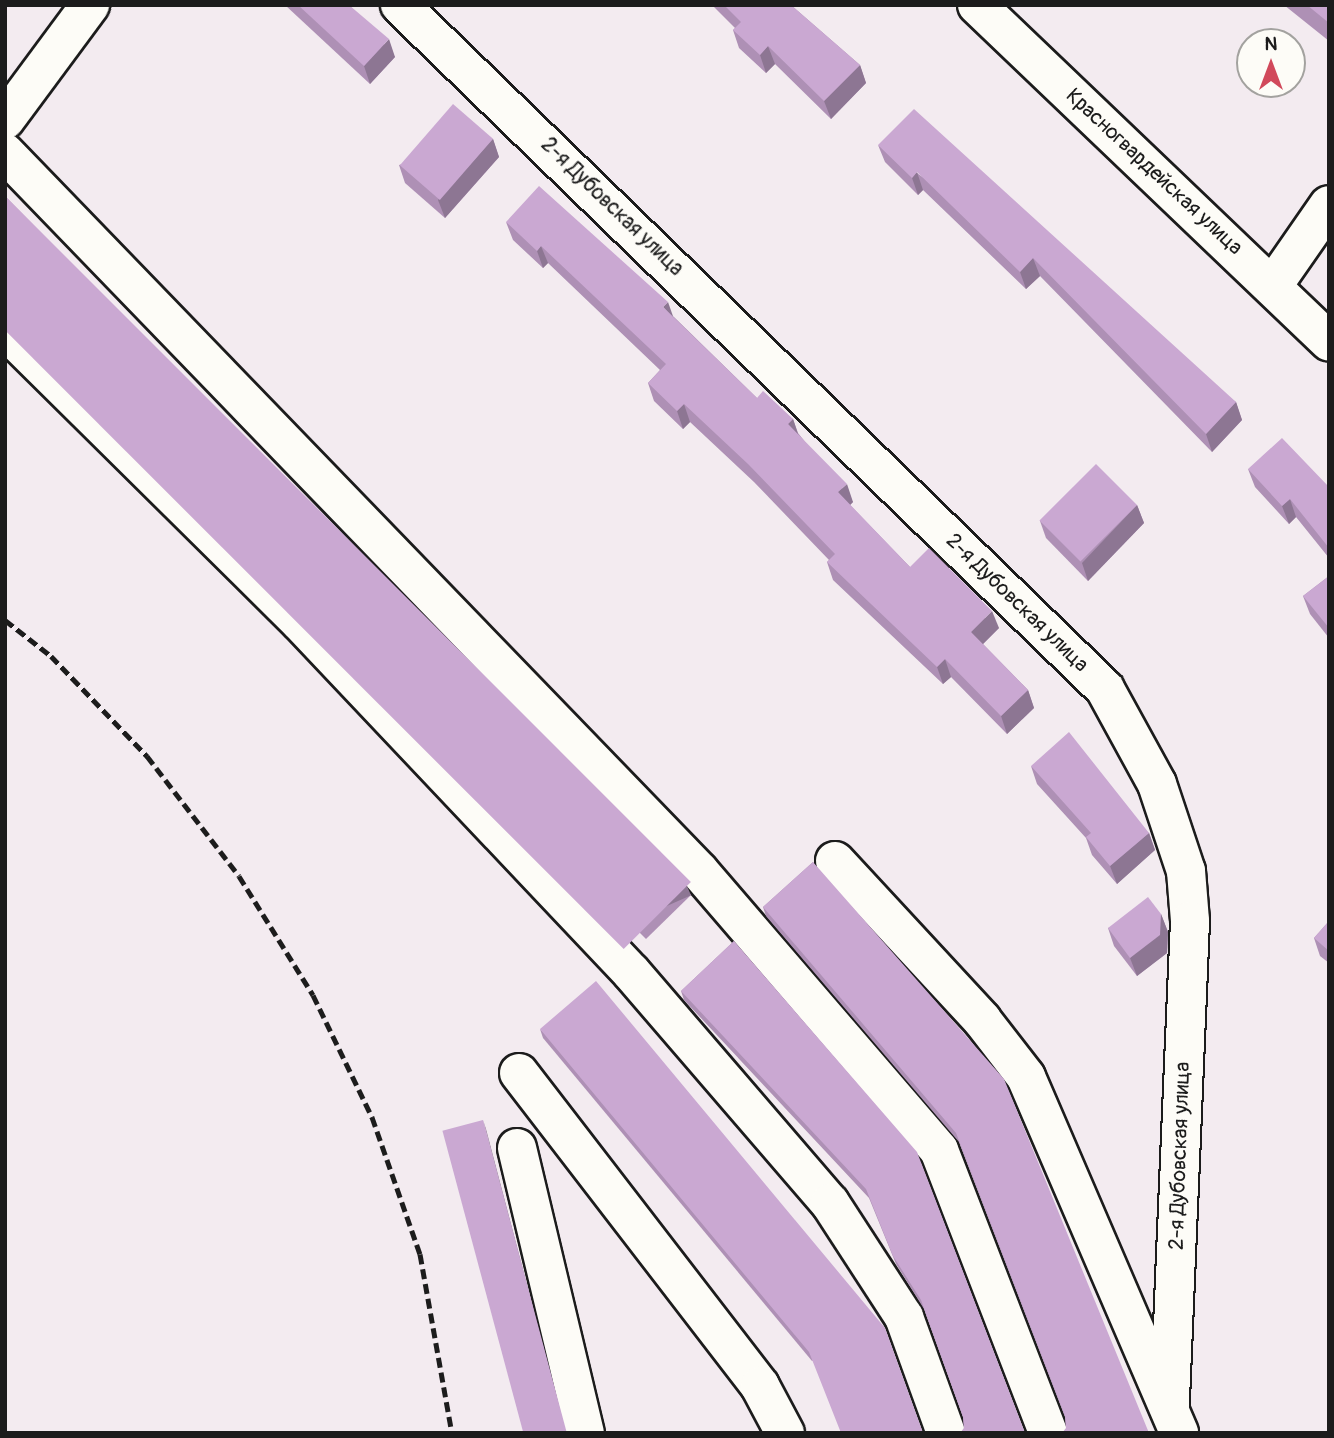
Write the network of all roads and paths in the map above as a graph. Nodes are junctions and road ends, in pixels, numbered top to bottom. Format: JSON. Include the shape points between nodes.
{"nodes":[{"id":1,"x":90,"y":5,"type":"edge"},
{"id":2,"x":400,"y":5,"type":"edge"},
{"id":3,"x":977,"y":5,"type":"edge"},
{"id":4,"x":5,"y":120,"type":"edge"},
{"id":5,"x":5,"y":153,"type":"edge"},
{"id":6,"x":1329,"y":205,"type":"edge"},
{"id":7,"x":1274,"y":285,"type":"junction"},
{"id":8,"x":5,"y":330,"type":"edge"},
{"id":9,"x":1329,"y":341,"type":"edge"},
{"id":10,"x":835,"y":861,"type":"dead end"},
{"id":11,"x":519,"y":1073,"type":"dead end"},
{"id":12,"x":517,"y":1148,"type":"dead end"},
{"id":13,"x":1175,"y":1419,"type":"edge"},
{"id":14,"x":584,"y":1433,"type":"edge"},
{"id":15,"x":785,"y":1433,"type":"edge"},
{"id":16,"x":946,"y":1433,"type":"edge"},
{"id":17,"x":1048,"y":1433,"type":"edge"}],
"edges":[{"from":1,"to":4,"type":"street"},
{"from":2,"to":13,"type":"street","name":"2-я Дубовская улица","via":[[1111,701],[1177,830],[1186,871],[1190,921]]},
{"from":3,"to":7,"type":"street","name":"Красногвардейская улица"},
{"from":5,"to":17,"type":"street","via":[[699,871],[939,1150]]},
{"from":6,"to":7,"type":"street"},
{"from":7,"to":9,"type":"street","name":"Красногвардейская улица"},
{"from":8,"to":16,"type":"street","via":[[300,622],[612,952],[830,1203],[904,1317]]},
{"from":10,"to":13,"type":"street","via":[[982,1020],[1026,1077]]},
{"from":11,"to":15,"type":"street","via":[[760,1386]]},
{"from":12,"to":14,"type":"street"}]}
